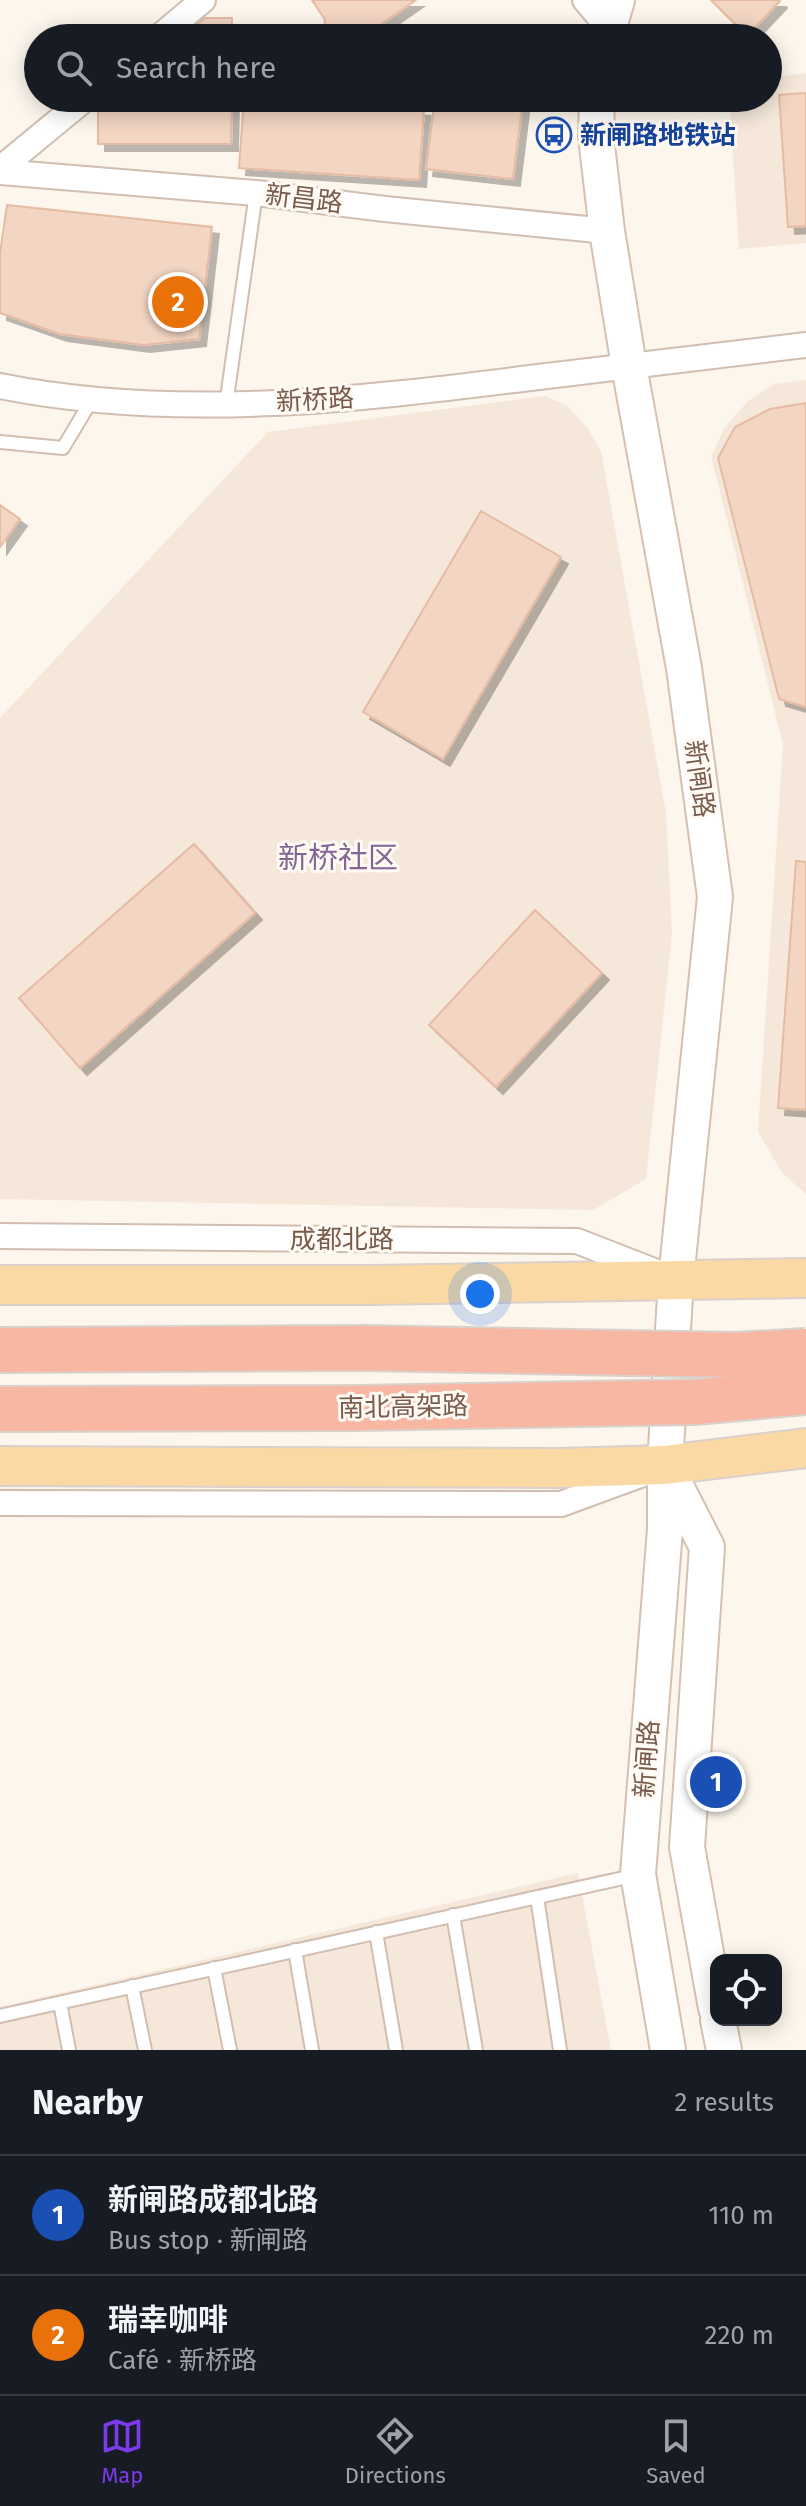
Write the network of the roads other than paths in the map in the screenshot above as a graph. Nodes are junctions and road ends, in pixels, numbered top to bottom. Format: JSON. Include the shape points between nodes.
{"nodes":[{"id":1,"x":203,"y":0,"type":"edge"},
{"id":2,"x":585,"y":0,"type":"edge"},
{"id":3,"x":610,"y":22,"type":"edge"},
{"id":4,"x":175,"y":24,"type":"edge"},
{"id":5,"x":69,"y":112,"type":"edge"},
{"id":6,"x":597,"y":112,"type":"edge"},
{"id":7,"x":0,"y":170,"type":"edge"},
{"id":8,"x":256,"y":193,"type":"junction"},
{"id":9,"x":607,"y":231,"type":"junction"},
{"id":10,"x":806,"y":345,"type":"edge"},
{"id":11,"x":629,"y":366,"type":"junction"},
{"id":12,"x":0,"y":386,"type":"edge"},
{"id":13,"x":91,"y":401,"type":"junction"},
{"id":14,"x":226,"y":405,"type":"junction"},
{"id":15,"x":0,"y":442,"type":"edge"},
{"id":16,"x":0,"y":1236,"type":"edge"},
{"id":17,"x":806,"y":1278,"type":"edge"},
{"id":18,"x":676,"y":1279,"type":"junction"},
{"id":19,"x":0,"y":1285,"type":"edge"},
{"id":20,"x":0,"y":1350,"type":"edge"},
{"id":21,"x":806,"y":1351,"type":"edge"},
{"id":22,"x":806,"y":1392,"type":"edge"},
{"id":23,"x":0,"y":1409,"type":"edge"},
{"id":24,"x":806,"y":1448,"type":"edge"},
{"id":25,"x":665,"y":1465,"type":"junction"},
{"id":26,"x":0,"y":1466,"type":"edge"},
{"id":27,"x":0,"y":1503,"type":"edge"},
{"id":28,"x":638,"y":1874,"type":"junction"},
{"id":29,"x":537,"y":1897,"type":"junction"},
{"id":30,"x":453,"y":1915,"type":"junction"},
{"id":31,"x":376,"y":1932,"type":"junction"},
{"id":32,"x":295,"y":1950,"type":"junction"},
{"id":33,"x":214,"y":1968,"type":"junction"},
{"id":34,"x":710,"y":1975,"type":"edge"},
{"id":35,"x":132,"y":1986,"type":"junction"},
{"id":36,"x":60,"y":2003,"type":"junction"},
{"id":37,"x":0,"y":2016,"type":"edge"},
{"id":38,"x":719,"y":2026,"type":"edge"},
{"id":39,"x":69,"y":2050,"type":"edge"},
{"id":40,"x":145,"y":2050,"type":"edge"},
{"id":41,"x":230,"y":2050,"type":"edge"},
{"id":42,"x":312,"y":2050,"type":"edge"},
{"id":43,"x":396,"y":2050,"type":"edge"},
{"id":44,"x":476,"y":2050,"type":"edge"},
{"id":45,"x":560,"y":2050,"type":"edge"},
{"id":46,"x":668,"y":2050,"type":"edge"},
{"id":47,"x":724,"y":2050,"type":"edge"}],
"edges":[{"from":1,"to":4,"type":"street"},
{"from":2,"to":3,"type":"street"},
{"from":5,"to":7,"type":"street"},
{"from":6,"to":9,"type":"main road","name":"新闸路"},
{"from":7,"to":8,"type":"street","name":"新昌路"},
{"from":8,"to":9,"type":"street","name":"新昌路"},
{"from":8,"to":14,"type":"lane"},
{"from":9,"to":11,"type":"main road","name":"新闸路"},
{"from":10,"to":11,"type":"street"},
{"from":11,"to":14,"type":"street","name":"新桥路","via":[[395,395]]},
{"from":11,"to":18,"type":"main road","name":"新闸路","via":[[684,668],[715,897]]},
{"from":12,"to":13,"type":"street","name":"新桥路"},
{"from":13,"to":14,"type":"street","name":"新桥路"},
{"from":13,"to":15,"type":"lane","via":[[63,448]]},
{"from":16,"to":18,"type":"street","name":"成都北路","via":[[577,1241]]},
{"from":17,"to":18,"type":"main road","name":"成都北路"},
{"from":18,"to":19,"type":"main road","name":"成都北路"},
{"from":18,"to":25,"type":"main road","name":"新闸路"},
{"from":20,"to":21,"type":"highway","bridge":true,"via":[[364,1348],[736,1355]]},
{"from":22,"to":23,"type":"highway","name":"南北高架路","bridge":true,"via":[[679,1402]]},
{"from":24,"to":25,"type":"main road"},
{"from":25,"to":26,"type":"main road"},
{"from":25,"to":27,"type":"street","via":[[561,1504]]},
{"from":25,"to":28,"type":"main road","name":"新闸路","via":[[665,1529]]},
{"from":25,"to":34,"type":"main road","name":"新闸路","via":[[707,1547],[687,1847]]},
{"from":28,"to":29,"type":"lane"},
{"from":28,"to":46,"type":"main road","name":"新闸路"},
{"from":29,"to":30,"type":"lane"},
{"from":29,"to":45,"type":"lane"},
{"from":30,"to":31,"type":"lane"},
{"from":30,"to":44,"type":"lane"},
{"from":31,"to":32,"type":"lane"},
{"from":31,"to":43,"type":"lane"},
{"from":32,"to":33,"type":"lane"},
{"from":32,"to":42,"type":"lane"},
{"from":33,"to":35,"type":"lane"},
{"from":33,"to":41,"type":"lane"},
{"from":35,"to":36,"type":"lane"},
{"from":35,"to":40,"type":"lane"},
{"from":36,"to":37,"type":"lane"},
{"from":36,"to":39,"type":"lane"},
{"from":38,"to":47,"type":"main road"}]}
